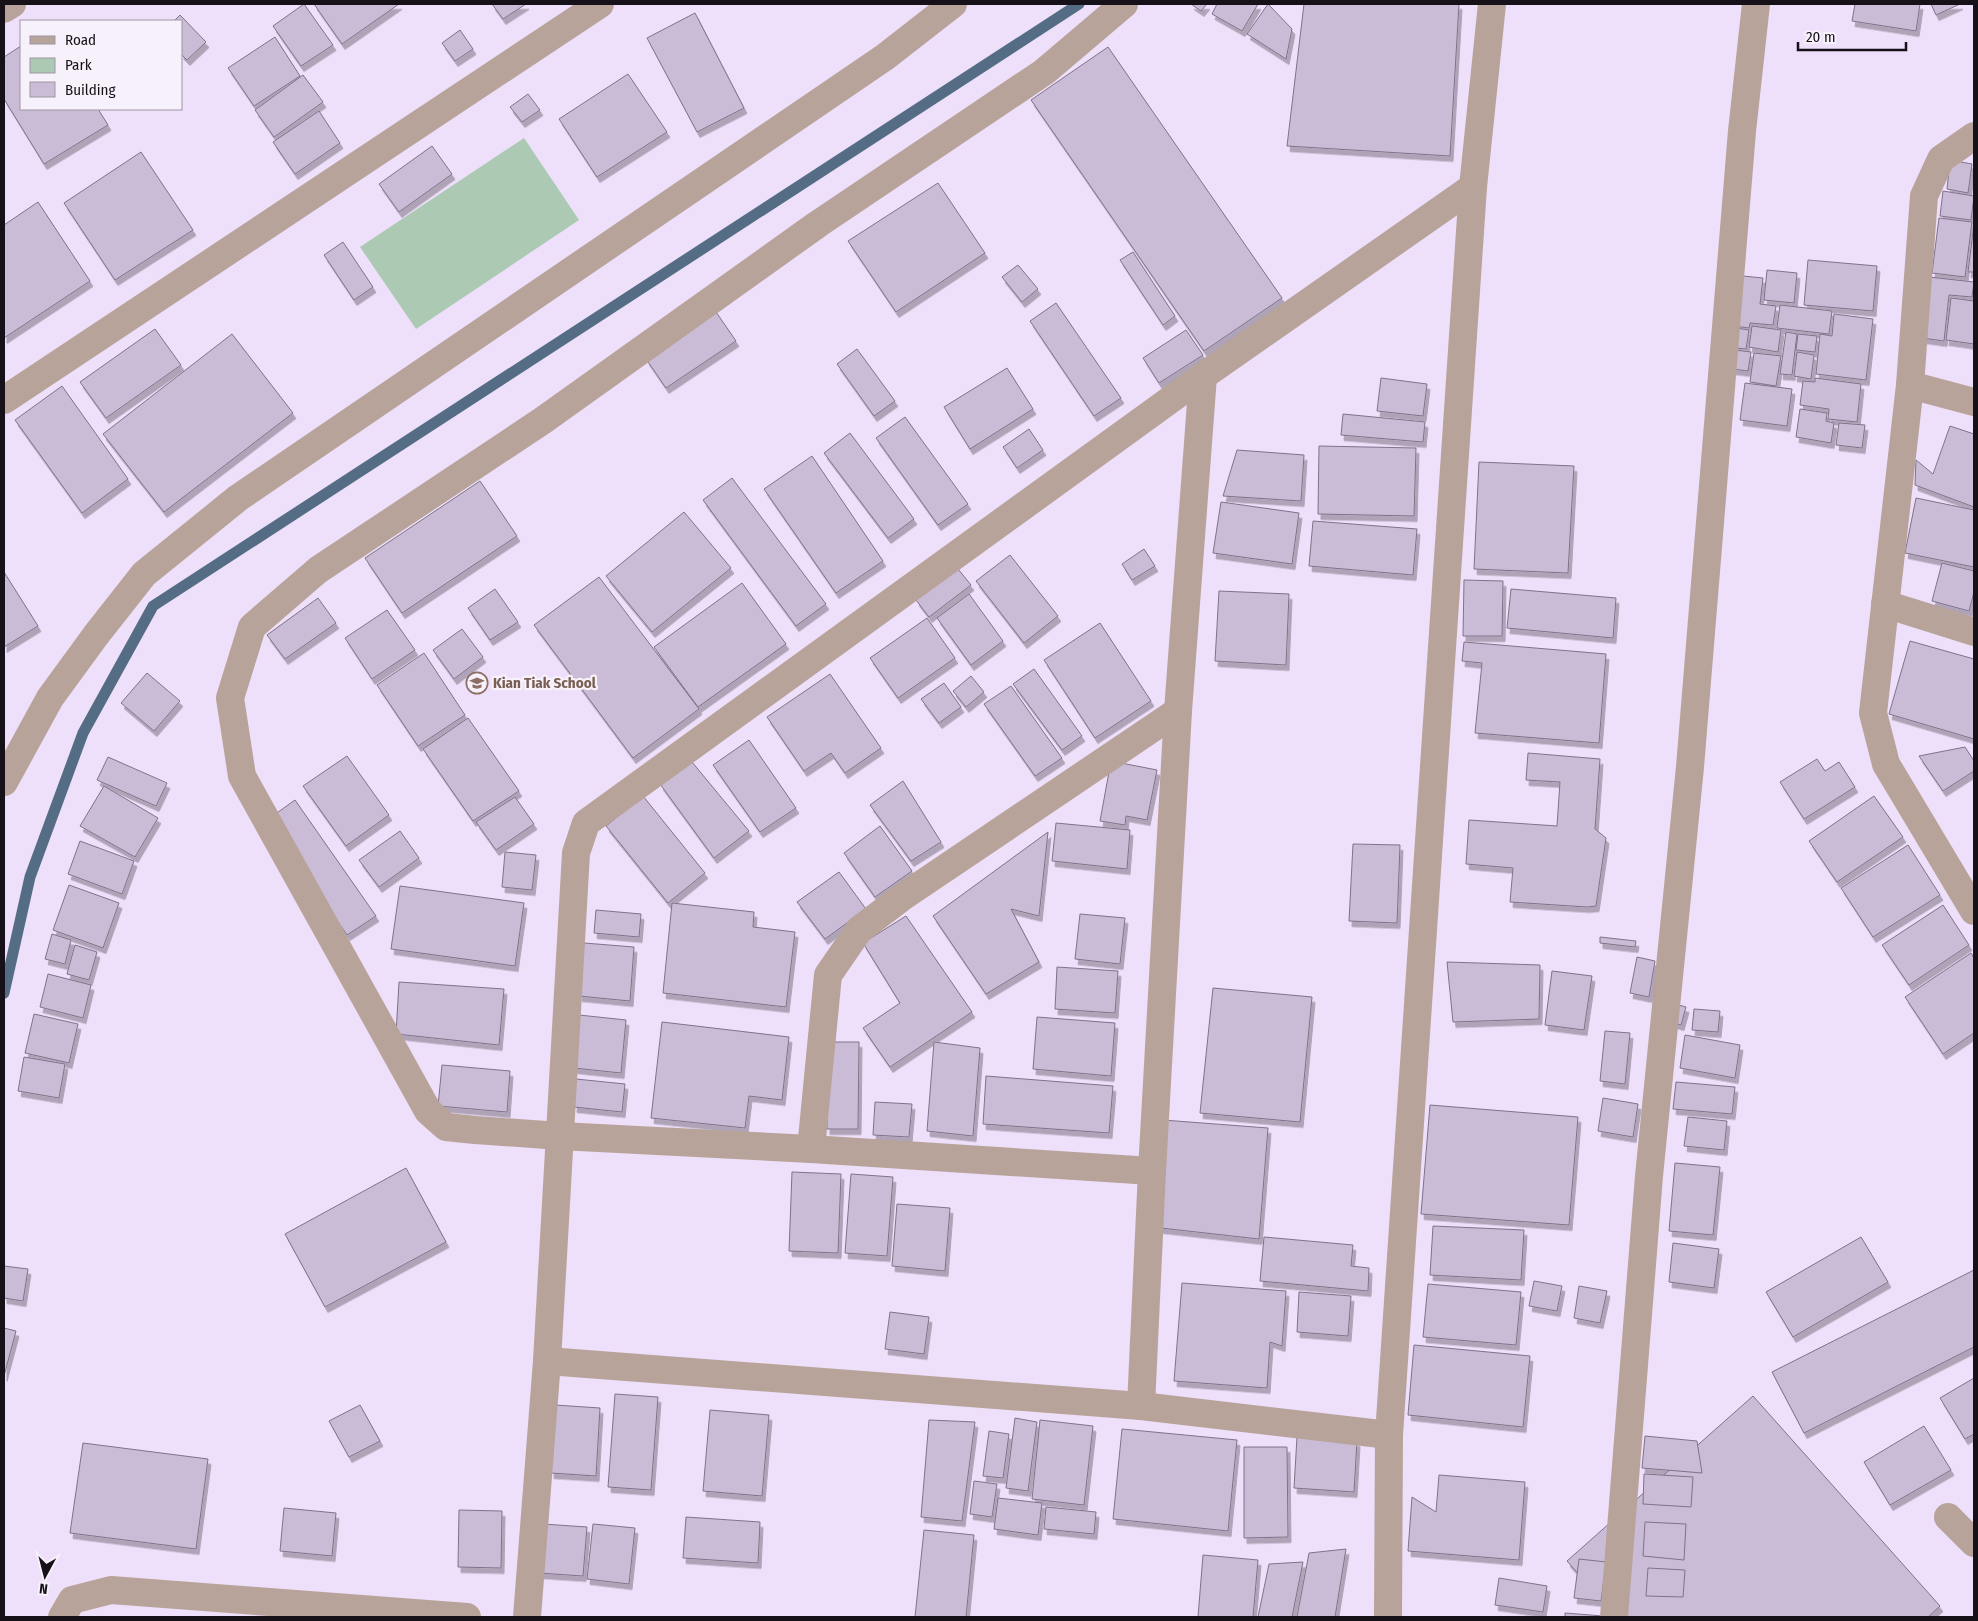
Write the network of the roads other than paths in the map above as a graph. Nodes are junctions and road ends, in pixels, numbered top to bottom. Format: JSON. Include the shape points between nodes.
{"nodes":[{"id":1,"x":12,"y":4,"type":"edge"},
{"id":2,"x":600,"y":4,"type":"edge"},
{"id":3,"x":953,"y":4,"type":"edge"},
{"id":4,"x":1124,"y":4,"type":"edge"},
{"id":5,"x":1492,"y":4,"type":"edge"},
{"id":6,"x":1756,"y":4,"type":"edge"},
{"id":7,"x":4,"y":9,"type":"edge"},
{"id":8,"x":1974,"y":136,"type":"edge"},
{"id":9,"x":1473,"y":187,"type":"junction"},
{"id":10,"x":1203,"y":376,"type":"junction"},
{"id":11,"x":1910,"y":385,"type":"junction"},
{"id":12,"x":4,"y":400,"type":"edge"},
{"id":13,"x":1974,"y":402,"type":"edge"},
{"id":14,"x":1885,"y":604,"type":"junction"},
{"id":15,"x":1974,"y":632,"type":"edge"},
{"id":16,"x":1178,"y":711,"type":"junction"},
{"id":17,"x":4,"y":782,"type":"edge"},
{"id":18,"x":1971,"y":899,"type":"edge"},
{"id":19,"x":560,"y":1136,"type":"junction"},
{"id":20,"x":811,"y":1149,"type":"junction"},
{"id":21,"x":1152,"y":1171,"type":"junction"},
{"id":22,"x":547,"y":1361,"type":"junction"},
{"id":23,"x":1141,"y":1406,"type":"junction"},
{"id":24,"x":1388,"y":1435,"type":"junction"},
{"id":25,"x":1948,"y":1517,"type":"dead end"},
{"id":26,"x":1974,"y":1543,"type":"edge"},
{"id":27,"x":62,"y":1617,"type":"edge"},
{"id":28,"x":467,"y":1617,"type":"edge"},
{"id":29,"x":527,"y":1617,"type":"edge"},
{"id":30,"x":1388,"y":1617,"type":"edge"},
{"id":31,"x":1614,"y":1617,"type":"edge"}],
"edges":[{"from":1,"to":7,"type":"street"},
{"from":2,"to":12,"type":"street"},
{"from":3,"to":17,"type":"street","via":[[885,57],[238,498],[144,574],[50,698]]},
{"from":4,"to":19,"type":"street","via":[[1044,72],[818,224],[542,421],[318,570],[252,627],[230,698],[242,776],[428,1111],[446,1127]]},
{"from":5,"to":9,"type":"street"},
{"from":6,"to":31,"type":"street","via":[[1742,131],[1690,767],[1649,1176]]},
{"from":8,"to":11,"type":"street","via":[[1941,159],[1924,196]]},
{"from":9,"to":10,"type":"street"},
{"from":9,"to":24,"type":"street"},
{"from":10,"to":16,"type":"street"},
{"from":10,"to":19,"type":"street","via":[[586,823],[576,854]]},
{"from":11,"to":13,"type":"street"},
{"from":11,"to":14,"type":"street"},
{"from":14,"to":15,"type":"street"},
{"from":14,"to":18,"type":"street","via":[[1873,713],[1886,764]]},
{"from":16,"to":20,"type":"street","via":[[900,898],[858,930],[828,975]]},
{"from":16,"to":21,"type":"street"},
{"from":19,"to":20,"type":"street"},
{"from":19,"to":22,"type":"street"},
{"from":20,"to":21,"type":"street"},
{"from":21,"to":23,"type":"street"},
{"from":22,"to":23,"type":"street"},
{"from":22,"to":29,"type":"street"},
{"from":23,"to":24,"type":"street"},
{"from":24,"to":30,"type":"street"},
{"from":25,"to":26,"type":"street"},
{"from":27,"to":28,"type":"street","via":[[72,1600],[111,1590]]}]}
